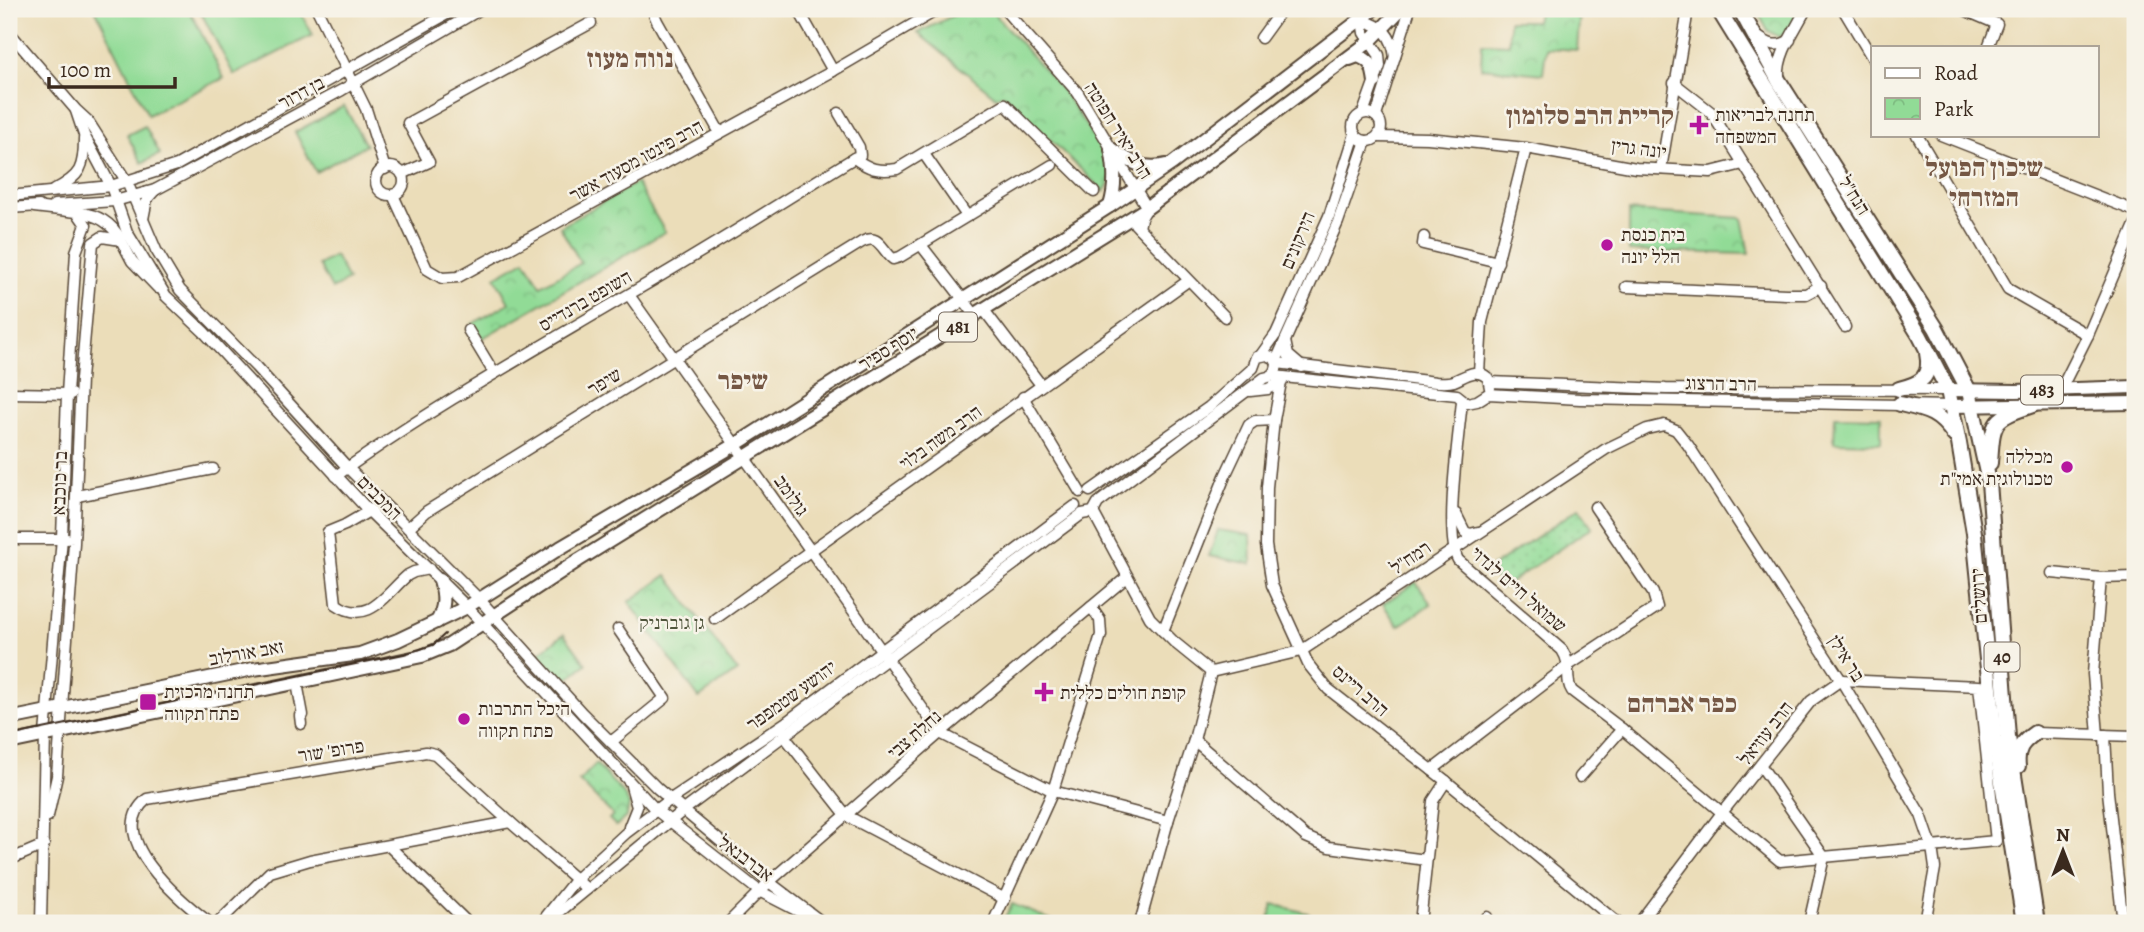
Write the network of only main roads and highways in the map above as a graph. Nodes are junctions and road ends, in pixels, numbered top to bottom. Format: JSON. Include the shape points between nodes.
{"nodes":[{"id":1,"x":1374,"y":9,"type":"edge"},
{"id":2,"x":1401,"y":9,"type":"edge"},
{"id":3,"x":1718,"y":9,"type":"edge"},
{"id":4,"x":1740,"y":9,"type":"edge"},
{"id":5,"x":1343,"y":62,"type":"junction"},
{"id":6,"x":1375,"y":82,"type":"road end"},
{"id":7,"x":1173,"y":163,"type":"junction"},
{"id":8,"x":1110,"y":206,"type":"junction"},
{"id":9,"x":1920,"y":336,"type":"junction"},
{"id":10,"x":2135,"y":387,"type":"edge"},
{"id":11,"x":1899,"y":389,"type":"road end"},
{"id":12,"x":1948,"y":390,"type":"junction"},
{"id":13,"x":1969,"y":391,"type":"junction"},
{"id":14,"x":2135,"y":403,"type":"edge"},
{"id":15,"x":1900,"y":404,"type":"road end"},
{"id":16,"x":2033,"y":405,"type":"junction"},
{"id":17,"x":1952,"y":406,"type":"junction"},
{"id":18,"x":1973,"y":407,"type":"junction"},
{"id":19,"x":1959,"y":443,"type":"junction"},
{"id":20,"x":1989,"y":482,"type":"junction"},
{"id":21,"x":440,"y":580,"type":"road end"},
{"id":22,"x":480,"y":600,"type":"joint"},
{"id":23,"x":437,"y":622,"type":"junction"},
{"id":24,"x":480,"y":623,"type":"joint"},
{"id":25,"x":2006,"y":708,"type":"junction"},
{"id":26,"x":9,"y":719,"type":"edge"},
{"id":27,"x":9,"y":743,"type":"edge"},
{"id":28,"x":2029,"y":869,"type":"junction"},
{"id":29,"x":2024,"y":923,"type":"edge"},
{"id":30,"x":2037,"y":923,"type":"edge"}],
"edges":[{"from":1,"to":7,"type":"main road","name":"יוסף ספיר","number":"481"},
{"from":2,"to":5,"type":"main road","name":"יוסף ספיר","number":"481"},
{"from":3,"to":9,"type":"highway","name":"הנח\"ל","number":"40"},
{"from":4,"to":13,"type":"highway","name":"הנח\"ל","number":"40","via":[[1779,82],[1936,328]]},
{"from":5,"to":6,"type":"main road","via":[[1358,56],[1366,59],[1373,65]]},
{"from":5,"to":24,"type":"main road","name":"יוסף ספיר","number":"481","via":[[1147,208],[1134,224],[980,313]]},
{"from":7,"to":8,"type":"main road","name":"יוסף ספיר","number":"481"},
{"from":7,"to":8,"type":"main road","via":[[1137,166],[1111,149],[1115,170]]},
{"from":8,"to":22,"type":"main road","name":"יוסף ספיר","number":"481"},
{"from":9,"to":11,"type":"highway","via":[[1928,369],[1918,384]]},
{"from":9,"to":12,"type":"highway","name":"הנח\"ל","number":"40"},
{"from":10,"to":13,"type":"main road","number":"483"},
{"from":12,"to":13,"type":"main road","number":"483"},
{"from":12,"to":17,"type":"highway","name":"הנח\"ל","number":"40"},
{"from":13,"to":18,"type":"highway","name":"ירושלים","number":"40"},
{"from":14,"to":16,"type":"main road","number":"483"},
{"from":15,"to":19,"type":"highway","via":[[1945,421]]},
{"from":16,"to":18,"type":"main road","number":"483"},
{"from":16,"to":20,"type":"highway","via":[[2003,415],[1995,425]]},
{"from":17,"to":18,"type":"main road","number":"483"},
{"from":17,"to":19,"type":"highway","name":"ירושלים","number":"40"},
{"from":18,"to":20,"type":"highway","name":"ירושלים","number":"40"},
{"from":19,"to":29,"type":"highway","name":"ירושלים","number":"40","via":[[1975,533],[1995,737]]},
{"from":20,"to":25,"type":"highway","name":"ירושלים","number":"40"},
{"from":21,"to":23,"type":"main road","via":[[445,595]]},
{"from":22,"to":23,"type":"main road","name":"זאב אורלוב","number":"481"},
{"from":23,"to":26,"type":"main road","name":"זאב אורלוב","number":"481","via":[[360,654],[253,669]]},
{"from":24,"to":27,"type":"main road","name":"זאב אורלוב","number":"481","via":[[449,645],[422,656]]},
{"from":25,"to":28,"type":"highway","name":"ירושלים","number":"40"},
{"from":25,"to":28,"type":"highway","via":[[2010,718],[2035,733],[2021,743],[2017,760]]},
{"from":28,"to":30,"type":"highway","name":"ירושלים","number":"40"}]}
